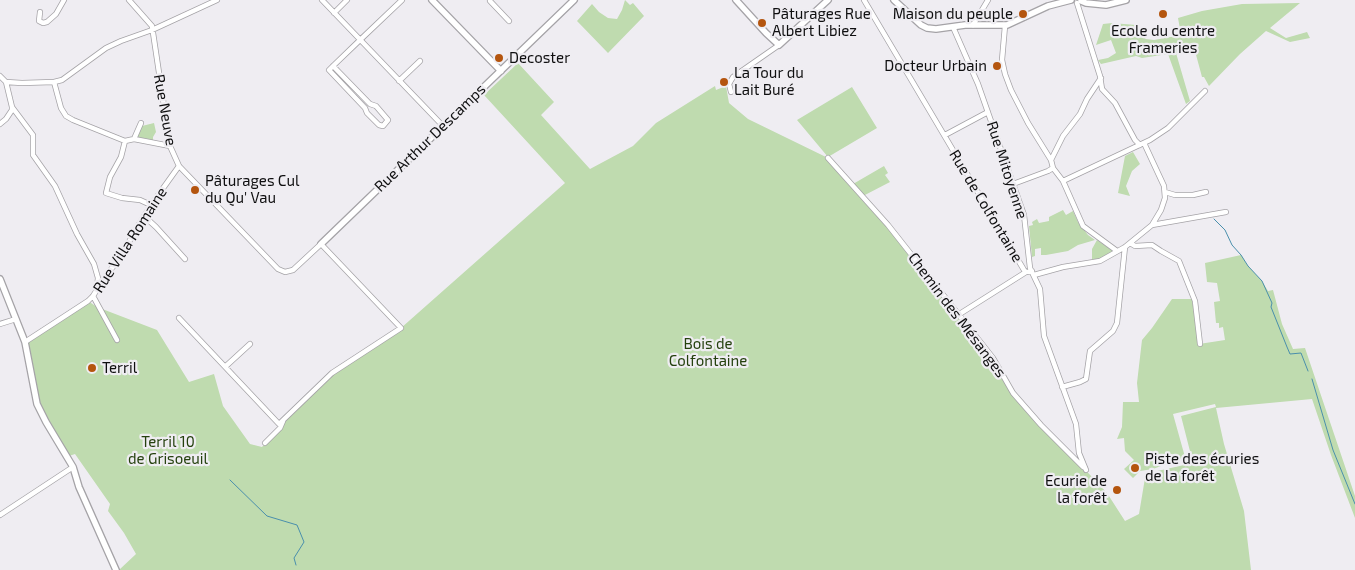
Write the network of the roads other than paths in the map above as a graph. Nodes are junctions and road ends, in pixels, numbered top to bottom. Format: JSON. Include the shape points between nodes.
{"nodes":[{"id":1,"x":64,"y":0,"type":"edge"},
{"id":2,"x":129,"y":0,"type":"edge"},
{"id":3,"x":217,"y":0,"type":"edge"},
{"id":4,"x":322,"y":0,"type":"edge"},
{"id":5,"x":347,"y":0,"type":"edge"},
{"id":6,"x":402,"y":0,"type":"edge"},
{"id":7,"x":432,"y":0,"type":"edge"},
{"id":8,"x":490,"y":0,"type":"edge"},
{"id":9,"x":574,"y":0,"type":"edge"},
{"id":10,"x":736,"y":0,"type":"edge"},
{"id":11,"x":828,"y":0,"type":"edge"},
{"id":12,"x":864,"y":0,"type":"edge"},
{"id":13,"x":894,"y":0,"type":"edge"},
{"id":14,"x":988,"y":0,"type":"edge"},
{"id":15,"x":1126,"y":0,"type":"edge"},
{"id":16,"x":1076,"y":1,"type":"edge"},
{"id":17,"x":40,"y":12,"type":"dead end"},
{"id":18,"x":334,"y":13,"type":"junction"},
{"id":19,"x":509,"y":21,"type":"dead end"},
{"id":20,"x":972,"y":25,"type":"junction"},
{"id":21,"x":1005,"y":26,"type":"junction"},
{"id":22,"x":953,"y":27,"type":"junction"},
{"id":23,"x":152,"y":30,"type":"junction"},
{"id":24,"x":360,"y":40,"type":"junction"},
{"id":25,"x":779,"y":45,"type":"junction"},
{"id":26,"x":420,"y":61,"type":"dead end"},
{"id":27,"x":333,"y":66,"type":"junction"},
{"id":28,"x":501,"y":71,"type":"junction"},
{"id":29,"x":0,"y":76,"type":"edge"},
{"id":30,"x":1101,"y":78,"type":"junction"},
{"id":31,"x":399,"y":81,"type":"junction"},
{"id":32,"x":6,"y":82,"type":"junction"},
{"id":33,"x":54,"y":82,"type":"junction"},
{"id":34,"x":1205,"y":91,"type":"dead end"},
{"id":35,"x":731,"y":92,"type":"dead end"},
{"id":36,"x":12,"y":107,"type":"junction"},
{"id":37,"x":988,"y":112,"type":"junction"},
{"id":38,"x":142,"y":123,"type":"dead end"},
{"id":39,"x":0,"y":124,"type":"edge"},
{"id":40,"x":443,"y":126,"type":"junction"},
{"id":41,"x":945,"y":135,"type":"junction"},
{"id":42,"x":134,"y":139,"type":"junction"},
{"id":43,"x":124,"y":141,"type":"junction"},
{"id":44,"x":1142,"y":144,"type":"junction"},
{"id":45,"x":170,"y":146,"type":"junction"},
{"id":46,"x":828,"y":158,"type":"dead end"},
{"id":47,"x":1051,"y":160,"type":"junction"},
{"id":48,"x":179,"y":166,"type":"junction"},
{"id":49,"x":1053,"y":168,"type":"junction"},
{"id":50,"x":1063,"y":181,"type":"junction"},
{"id":51,"x":1013,"y":184,"type":"junction"},
{"id":52,"x":1165,"y":192,"type":"junction"},
{"id":53,"x":1206,"y":192,"type":"dead end"},
{"id":54,"x":151,"y":206,"type":"junction"},
{"id":55,"x":1226,"y":212,"type":"dead end"},
{"id":56,"x":144,"y":216,"type":"junction"},
{"id":57,"x":1152,"y":225,"type":"junction"},
{"id":58,"x":1130,"y":243,"type":"junction"},
{"id":59,"x":321,"y":244,"type":"junction"},
{"id":60,"x":1125,"y":247,"type":"junction"},
{"id":61,"x":1117,"y":251,"type":"junction"},
{"id":62,"x":186,"y":259,"type":"dead end"},
{"id":63,"x":285,"y":272,"type":"joint"},
{"id":64,"x":1031,"y":272,"type":"junction"},
{"id":65,"x":0,"y":279,"type":"edge"},
{"id":66,"x":95,"y":294,"type":"junction"},
{"id":67,"x":958,"y":315,"type":"junction"},
{"id":68,"x":16,"y":318,"type":"junction"},
{"id":69,"x":179,"y":318,"type":"dead end"},
{"id":70,"x":0,"y":324,"type":"edge"},
{"id":71,"x":117,"y":340,"type":"dead end"},
{"id":72,"x":25,"y":342,"type":"junction"},
{"id":73,"x":250,"y":344,"type":"dead end"},
{"id":74,"x":1200,"y":344,"type":"dead end"},
{"id":75,"x":226,"y":366,"type":"junction"},
{"id":76,"x":1062,"y":387,"type":"junction"},
{"id":77,"x":283,"y":420,"type":"junction"},
{"id":78,"x":265,"y":443,"type":"dead end"},
{"id":79,"x":73,"y":467,"type":"junction"},
{"id":80,"x":1086,"y":470,"type":"joint"},
{"id":81,"x":0,"y":515,"type":"edge"},
{"id":82,"x":116,"y":570,"type":"edge"}],
"edges":[{"from":1,"to":17,"type":"street","via":[[47,22],[40,21]]},
{"from":2,"to":23,"type":"street","name":"Rue Neuve"},
{"from":3,"to":23,"type":"street"},
{"from":4,"to":18,"type":"street"},
{"from":5,"to":18,"type":"street"},
{"from":6,"to":24,"type":"street"},
{"from":7,"to":28,"type":"street"},
{"from":8,"to":19,"type":"street"},
{"from":9,"to":28,"type":"street","name":"Rue Arthur Descamps"},
{"from":10,"to":25,"type":"street"},
{"from":11,"to":25,"type":"street"},
{"from":12,"to":41,"type":"street","name":"Rue de Colfontaine"},
{"from":13,"to":22,"type":"street","via":[[924,27]]},
{"from":14,"to":20,"type":"street"},
{"from":15,"to":16,"type":"street","via":[[1106,5]]},
{"from":16,"to":21,"type":"street","via":[[1048,6]]},
{"from":16,"to":30,"type":"street"},
{"from":18,"to":24,"type":"street"},
{"from":20,"to":21,"type":"street"},
{"from":20,"to":22,"type":"street"},
{"from":21,"to":47,"type":"street","via":[[1004,74]]},
{"from":22,"to":37,"type":"street","name":"Rue Mitoyenne"},
{"from":23,"to":33,"type":"street","via":[[108,47],[62,80]]},
{"from":23,"to":45,"type":"street","name":"Rue Neuve"},
{"from":24,"to":27,"type":"street"},
{"from":24,"to":31,"type":"street"},
{"from":25,"to":35,"type":"street","via":[[733,77],[729,84]]},
{"from":26,"to":31,"type":"street"},
{"from":27,"to":27,"type":"street","via":[[388,120],[383,126],[367,114],[328,70]]},
{"from":28,"to":40,"type":"street","name":"Rue Arthur Descamps"},
{"from":29,"to":32,"type":"street"},
{"from":30,"to":44,"type":"street","via":[[1102,89],[1115,102]]},
{"from":30,"to":47,"type":"street"},
{"from":31,"to":40,"type":"street"},
{"from":32,"to":33,"type":"street"},
{"from":32,"to":36,"type":"street"},
{"from":33,"to":43,"type":"street","via":[[57,99],[66,116]]},
{"from":34,"to":44,"type":"street","via":[[1168,128]]},
{"from":36,"to":39,"type":"street"},
{"from":36,"to":66,"type":"street","via":[[33,135],[33,155],[55,186],[94,264],[98,278]]},
{"from":37,"to":41,"type":"street","name":"Rue de Colfontaine"},
{"from":37,"to":51,"type":"street","name":"Rue Mitoyenne"},
{"from":38,"to":42,"type":"street"},
{"from":40,"to":59,"type":"street","name":"Rue Arthur Descamps"},
{"from":41,"to":64,"type":"street","name":"Rue de Colfontaine"},
{"from":42,"to":43,"type":"street"},
{"from":42,"to":45,"type":"street"},
{"from":43,"to":54,"type":"street","via":[[106,193],[140,200]]},
{"from":44,"to":50,"type":"street"},
{"from":44,"to":52,"type":"street"},
{"from":45,"to":48,"type":"street","name":"Rue Neuve"},
{"from":46,"to":67,"type":"street","name":"Chemin des Mésanges","via":[[876,210]]},
{"from":47,"to":49,"type":"street"},
{"from":48,"to":54,"type":"street","name":"Rue Villa Romaine"},
{"from":48,"to":63,"type":"street","name":"Rue Neuve","via":[[274,266]]},
{"from":49,"to":50,"type":"street"},
{"from":49,"to":51,"type":"street"},
{"from":50,"to":61,"type":"street","via":[[1083,226]]},
{"from":51,"to":64,"type":"street","name":"Rue Mitoyenne","via":[[1024,215]]},
{"from":52,"to":53,"type":"street","via":[[1175,195]]},
{"from":52,"to":57,"type":"street","via":[[1161,210]]},
{"from":54,"to":56,"type":"street","name":"Rue Villa Romaine"},
{"from":55,"to":57,"type":"street"},
{"from":56,"to":62,"type":"street"},
{"from":56,"to":66,"type":"street","name":"Rue Villa Romaine"},
{"from":57,"to":58,"type":"street"},
{"from":58,"to":60,"type":"street"},
{"from":58,"to":74,"type":"street","via":[[1135,246],[1152,245],[1179,261],[1194,301]]},
{"from":59,"to":63,"type":"street","name":"Rue Arthur Descamps","via":[[293,270]]},
{"from":59,"to":77,"type":"street","via":[[401,328],[332,373]]},
{"from":60,"to":61,"type":"street"},
{"from":60,"to":76,"type":"street","via":[[1117,323],[1113,331],[1090,351],[1086,378]]},
{"from":61,"to":64,"type":"street","via":[[1100,261]]},
{"from":64,"to":67,"type":"street"},
{"from":64,"to":76,"type":"street","name":"Rue Mitoyenne","via":[[1040,289],[1044,336]]},
{"from":65,"to":68,"type":"street"},
{"from":66,"to":71,"type":"street"},
{"from":66,"to":72,"type":"street","name":"Rue Villa Romaine"},
{"from":67,"to":80,"type":"street","name":"Chemin des Mésanges","via":[[993,358],[1013,392]]},
{"from":68,"to":70,"type":"street"},
{"from":68,"to":72,"type":"street"},
{"from":69,"to":75,"type":"street"},
{"from":72,"to":79,"type":"street","via":[[37,404]]},
{"from":73,"to":75,"type":"street"},
{"from":75,"to":77,"type":"street","via":[[279,424]]},
{"from":76,"to":80,"type":"street","name":"Rue Mitoyenne","via":[[1076,424],[1079,453]]},
{"from":77,"to":78,"type":"street","via":[[280,428]]},
{"from":79,"to":81,"type":"street"},
{"from":79,"to":82,"type":"street"}]}
